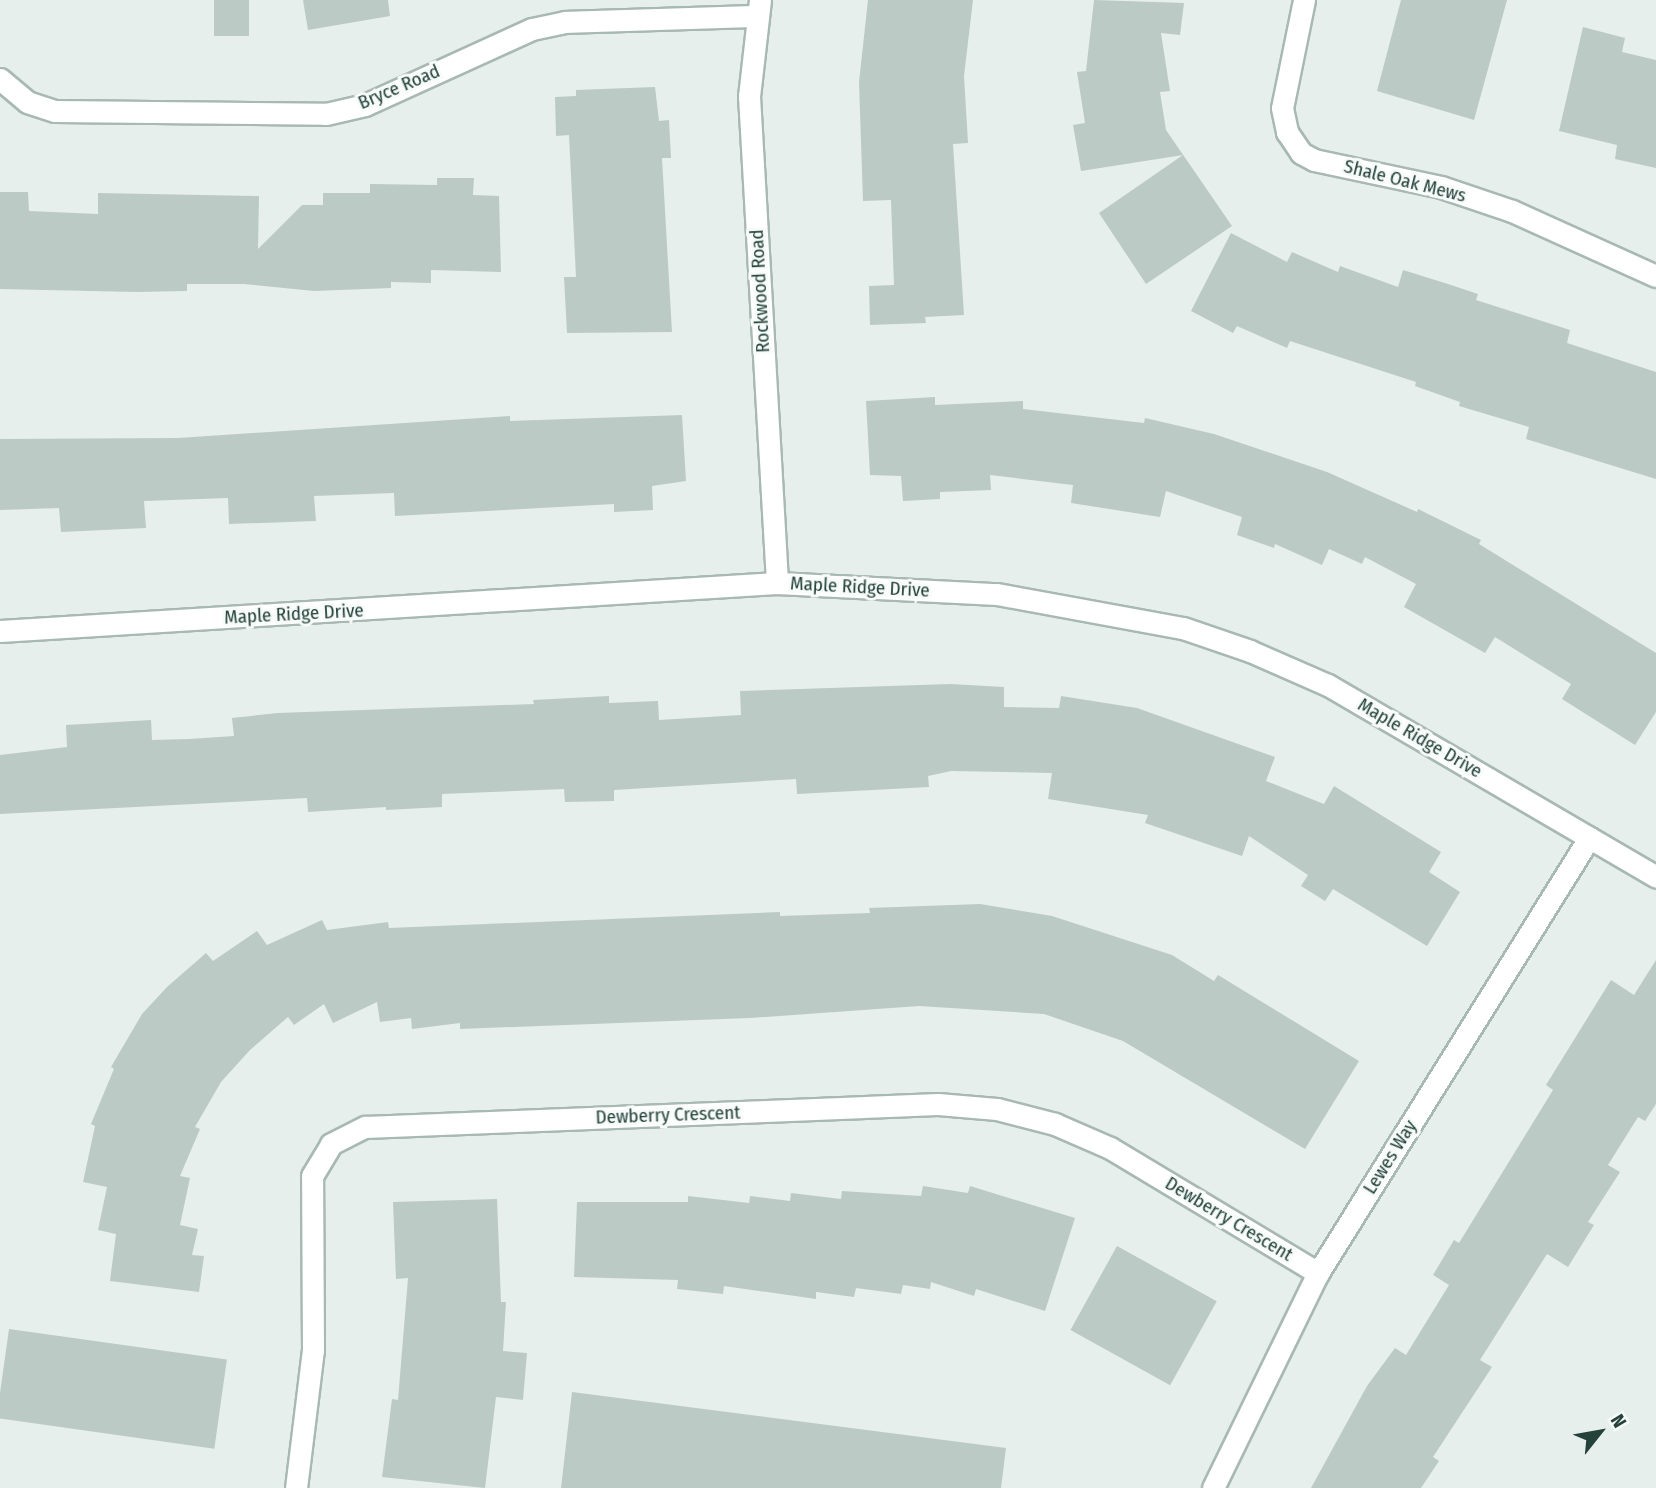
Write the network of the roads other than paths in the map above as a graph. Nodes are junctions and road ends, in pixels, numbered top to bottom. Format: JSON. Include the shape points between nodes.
{"nodes":[{"id":1,"x":1304,"y":0,"type":"edge"},
{"id":2,"x":759,"y":8,"type":"edge"},
{"id":3,"x":0,"y":79,"type":"edge"},
{"id":4,"x":1656,"y":276,"type":"edge"},
{"id":5,"x":777,"y":583,"type":"junction"},
{"id":6,"x":0,"y":631,"type":"edge"},
{"id":7,"x":1589,"y":838,"type":"junction"},
{"id":8,"x":1656,"y":877,"type":"edge"},
{"id":9,"x":1318,"y":1273,"type":"junction"},
{"id":10,"x":296,"y":1488,"type":"edge"},
{"id":11,"x":1213,"y":1488,"type":"edge"}],
"edges":[{"from":1,"to":4,"type":"street","name":"Shale Oak Mews","via":[[1282,108],[1287,132],[1301,153],[1314,160],[1441,187],[1512,211]]},
{"from":2,"to":3,"type":"street","name":"Bryce Road","via":[[565,22],[532,29],[365,105],[326,114],[55,111],[27,102]]},
{"from":2,"to":5,"type":"street","name":"Rockwood Road","via":[[749,96]]},
{"from":5,"to":6,"type":"street","name":"Maple Ridge Drive"},
{"from":5,"to":7,"type":"street","name":"Maple Ridge Drive","via":[[997,594],[1183,628],[1328,685]]},
{"from":7,"to":8,"type":"street","name":"Maple Ridge Drive"},
{"from":7,"to":9,"type":"street","name":"Lewes Way"},
{"from":9,"to":10,"type":"street","name":"Dewberry Crescent","via":[[1110,1148],[1055,1124],[997,1109],[938,1104],[365,1127],[331,1144],[312,1176],[313,1350]]},
{"from":9,"to":11,"type":"street","name":"Lewes Way"}]}
